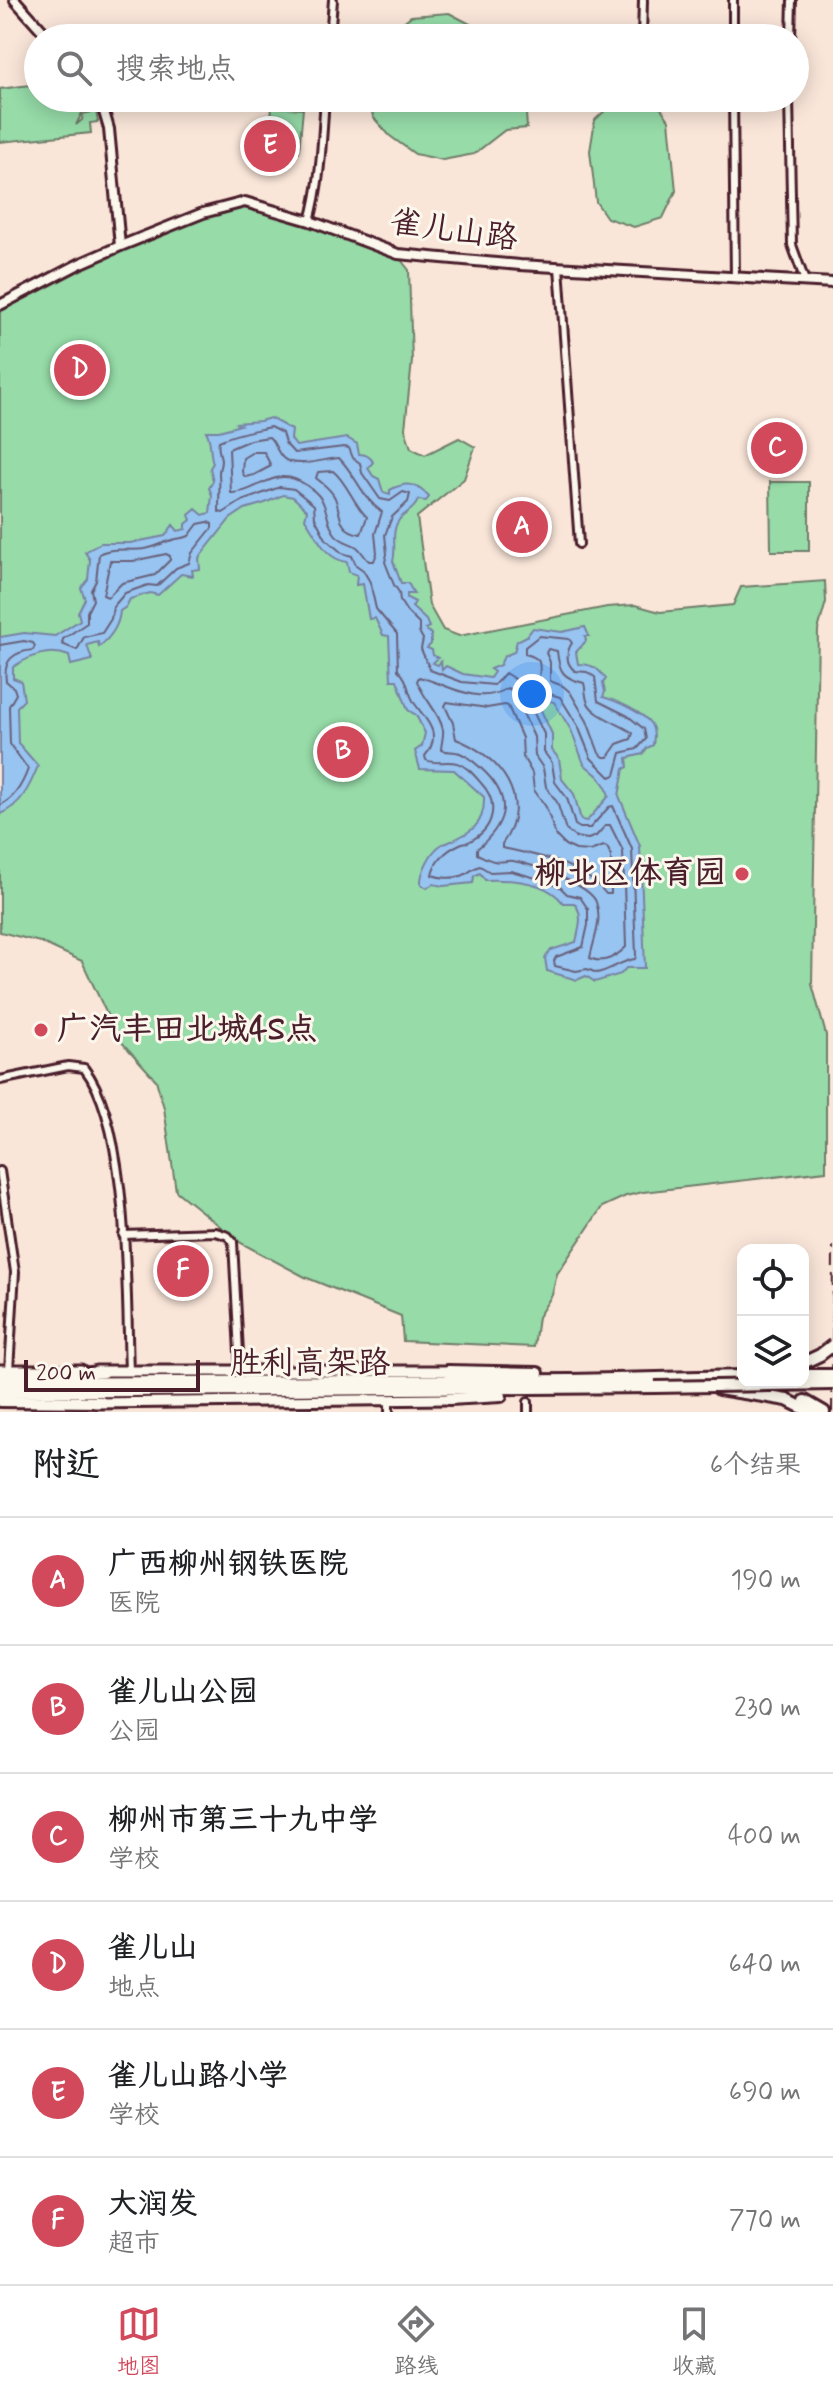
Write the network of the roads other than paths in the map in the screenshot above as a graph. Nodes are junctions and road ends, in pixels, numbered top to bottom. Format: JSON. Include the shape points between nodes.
{"nodes":[{"id":1,"x":15,"y":0,"type":"edge"},
{"id":2,"x":333,"y":0,"type":"edge"},
{"id":3,"x":643,"y":0,"type":"edge"},
{"id":4,"x":733,"y":0,"type":"edge"},
{"id":5,"x":792,"y":0,"type":"edge"},
{"id":6,"x":36,"y":24,"type":"edge"},
{"id":7,"x":331,"y":24,"type":"edge"},
{"id":8,"x":642,"y":24,"type":"edge"},
{"id":9,"x":733,"y":24,"type":"edge"},
{"id":10,"x":791,"y":24,"type":"edge"},
{"id":11,"x":104,"y":112,"type":"edge"},
{"id":12,"x":324,"y":112,"type":"edge"},
{"id":13,"x":733,"y":112,"type":"edge"},
{"id":14,"x":789,"y":112,"type":"edge"},
{"id":15,"x":310,"y":221,"type":"junction"},
{"id":16,"x":120,"y":246,"type":"junction"},
{"id":17,"x":559,"y":267,"type":"junction"},
{"id":18,"x":735,"y":278,"type":"junction"},
{"id":19,"x":805,"y":281,"type":"junction"},
{"id":20,"x":833,"y":283,"type":"edge"},
{"id":21,"x":0,"y":305,"type":"edge"},
{"id":22,"x":579,"y":544,"type":"dead end"},
{"id":23,"x":0,"y":1080,"type":"edge"},
{"id":24,"x":0,"y":1171,"type":"edge"},
{"id":25,"x":123,"y":1235,"type":"junction"},
{"id":26,"x":833,"y":1345,"type":"edge"},
{"id":27,"x":809,"y":1360,"type":"edge"},
{"id":28,"x":129,"y":1371,"type":"junction"},
{"id":29,"x":240,"y":1371,"type":"junction"},
{"id":30,"x":448,"y":1371,"type":"joint"},
{"id":31,"x":3,"y":1372,"type":"edge"},
{"id":32,"x":103,"y":1372,"type":"junction"},
{"id":33,"x":809,"y":1375,"type":"edge"},
{"id":34,"x":833,"y":1375,"type":"edge"},
{"id":35,"x":737,"y":1376,"type":"edge"},
{"id":36,"x":655,"y":1382,"type":"junction"},
{"id":37,"x":0,"y":1383,"type":"edge"},
{"id":38,"x":571,"y":1384,"type":"junction"},
{"id":39,"x":833,"y":1384,"type":"edge"},
{"id":40,"x":681,"y":1386,"type":"junction"},
{"id":41,"x":721,"y":1389,"type":"junction"},
{"id":42,"x":0,"y":1392,"type":"edge"},
{"id":43,"x":389,"y":1399,"type":"junction"},
{"id":44,"x":449,"y":1399,"type":"joint"},
{"id":45,"x":527,"y":1399,"type":"junction"},
{"id":46,"x":248,"y":1401,"type":"junction"},
{"id":47,"x":101,"y":1402,"type":"junction"},
{"id":48,"x":0,"y":1403,"type":"edge"},
{"id":49,"x":249,"y":1412,"type":"edge"},
{"id":50,"x":389,"y":1412,"type":"edge"},
{"id":51,"x":528,"y":1412,"type":"edge"},
{"id":52,"x":811,"y":1412,"type":"edge"},
{"id":53,"x":824,"y":1412,"type":"edge"}],
"edges":[{"from":1,"to":6,"type":"street"},
{"from":2,"to":7,"type":"street"},
{"from":3,"to":8,"type":"street"},
{"from":4,"to":9,"type":"street"},
{"from":5,"to":10,"type":"street"},
{"from":11,"to":16,"type":"street"},
{"from":12,"to":15,"type":"street"},
{"from":13,"to":18,"type":"street"},
{"from":14,"to":19,"type":"street","via":[[792,245]]},
{"from":15,"to":16,"type":"street","name":"雀儿山路","via":[[245,202]]},
{"from":15,"to":17,"type":"street","name":"雀儿山路","via":[[398,254]]},
{"from":16,"to":21,"type":"street","name":"雀儿山路"},
{"from":17,"to":18,"type":"street","name":"雀儿山路"},
{"from":17,"to":22,"type":"street"},
{"from":18,"to":19,"type":"street","name":"雀儿山路"},
{"from":19,"to":20,"type":"street","name":"雀儿山路"},
{"from":23,"to":25,"type":"street","via":[[68,1066],[84,1068],[97,1089],[113,1143]]},
{"from":24,"to":31,"type":"street","via":[[15,1272]]},
{"from":25,"to":28,"type":"street"},
{"from":25,"to":29,"type":"street","via":[[228,1236],[233,1242]]},
{"from":26,"to":27,"type":"main road","bridge":true},
{"from":28,"to":29,"type":"main road"},
{"from":28,"to":32,"type":"main road"},
{"from":29,"to":30,"type":"main road"},
{"from":30,"to":36,"type":"main road","via":[[609,1374]]},
{"from":31,"to":32,"type":"main road"},
{"from":31,"to":32,"type":"main road"},
{"from":33,"to":34,"type":"main road","bridge":true},
{"from":35,"to":36,"type":"main road"},
{"from":36,"to":38,"type":"main road"},
{"from":36,"to":40,"type":"main road","bridge":true},
{"from":36,"to":45,"type":"main road","via":[[588,1395]]},
{"from":37,"to":38,"type":"main road","name":"胜利高架路"},
{"from":38,"to":42,"type":"main road","name":"胜利高架路"},
{"from":39,"to":40,"type":"main road","bridge":true},
{"from":40,"to":41,"type":"main road","bridge":true},
{"from":41,"to":52,"type":"main road","via":[[787,1400]]},
{"from":41,"to":53,"type":"main road","bridge":true,"via":[[787,1394]]},
{"from":43,"to":44,"type":"main road"},
{"from":43,"to":46,"type":"main road"},
{"from":43,"to":50,"type":"street"},
{"from":44,"to":45,"type":"main road"},
{"from":45,"to":51,"type":"street"},
{"from":46,"to":47,"type":"main road"},
{"from":46,"to":49,"type":"street"},
{"from":47,"to":48,"type":"main road"},
{"from":47,"to":48,"type":"main road"}]}
